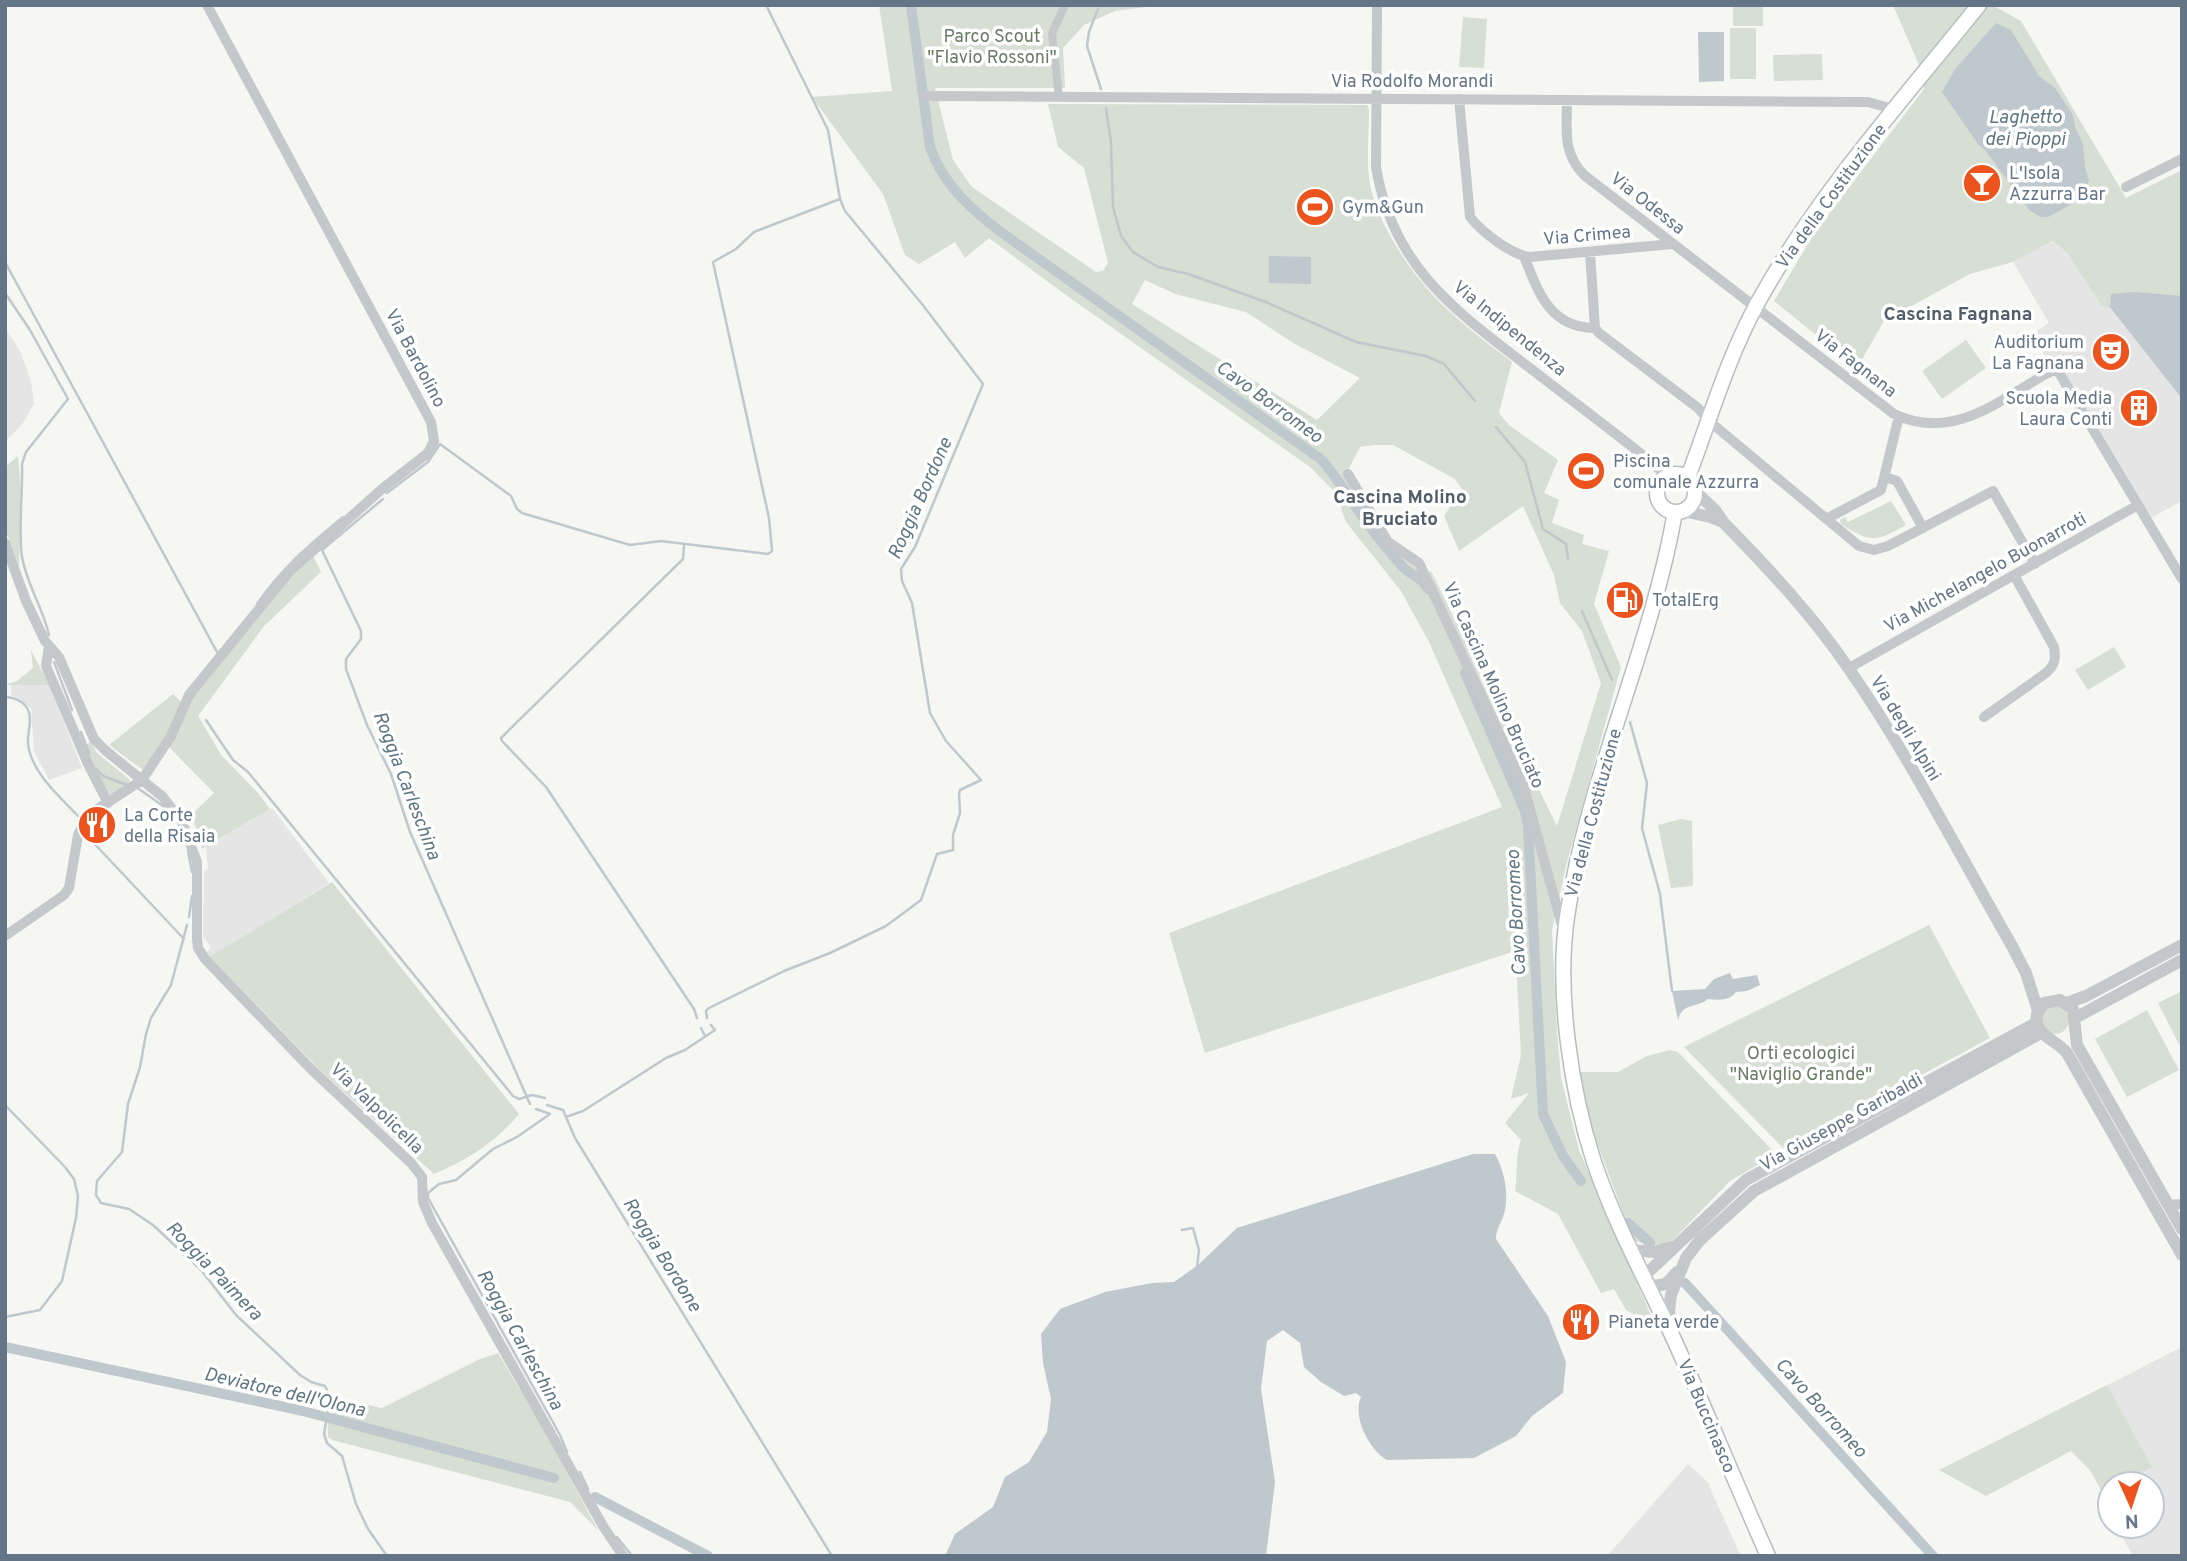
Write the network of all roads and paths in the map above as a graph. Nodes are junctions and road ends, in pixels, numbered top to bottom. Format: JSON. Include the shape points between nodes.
{"nodes":[{"id":1,"x":207,"y":5,"type":"edge"},
{"id":2,"x":1065,"y":5,"type":"edge"},
{"id":3,"x":1377,"y":5,"type":"edge"},
{"id":4,"x":1979,"y":5,"type":"edge"},
{"id":5,"x":926,"y":96,"type":"dead end"},
{"id":6,"x":1059,"y":97,"type":"junction"},
{"id":7,"x":1377,"y":99,"type":"junction"},
{"id":8,"x":1459,"y":99,"type":"junction"},
{"id":9,"x":1567,"y":100,"type":"junction"},
{"id":10,"x":1896,"y":110,"type":"junction"},
{"id":11,"x":2182,"y":159,"type":"edge"},
{"id":12,"x":2126,"y":187,"type":"dead end"},
{"id":13,"x":1672,"y":244,"type":"junction"},
{"id":14,"x":1590,"y":252,"type":"junction"},
{"id":15,"x":1524,"y":257,"type":"junction"},
{"id":16,"x":1755,"y":307,"type":"junction"},
{"id":17,"x":1595,"y":328,"type":"junction"},
{"id":18,"x":1899,"y":416,"type":"junction"},
{"id":19,"x":1709,"y":421,"type":"junction"},
{"id":20,"x":1348,"y":474,"type":"dead end"},
{"id":21,"x":1665,"y":477,"type":"junction"},
{"id":22,"x":1688,"y":477,"type":"junction"},
{"id":23,"x":1885,"y":477,"type":"junction"},
{"id":24,"x":1695,"y":491,"type":"junction"},
{"id":25,"x":2138,"y":505,"type":"junction"},
{"id":26,"x":1679,"y":511,"type":"junction"},
{"id":27,"x":1826,"y":519,"type":"junction"},
{"id":28,"x":1724,"y":523,"type":"junction"},
{"id":29,"x":1923,"y":528,"type":"junction"},
{"id":30,"x":5,"y":543,"type":"edge"},
{"id":31,"x":2035,"y":564,"type":"junction"},
{"id":32,"x":2014,"y":575,"type":"junction"},
{"id":33,"x":2182,"y":579,"type":"edge"},
{"id":34,"x":49,"y":646,"type":"junction"},
{"id":35,"x":1849,"y":668,"type":"junction"},
{"id":36,"x":1984,"y":717,"type":"dead end"},
{"id":37,"x":142,"y":780,"type":"junction"},
{"id":38,"x":108,"y":803,"type":"junction"},
{"id":39,"x":1565,"y":935,"type":"junction"},
{"id":40,"x":5,"y":936,"type":"edge"},
{"id":41,"x":2182,"y":945,"type":"edge"},
{"id":42,"x":2182,"y":960,"type":"edge"},
{"id":43,"x":2026,"y":973,"type":"junction"},
{"id":44,"x":2060,"y":1001,"type":"junction"},
{"id":45,"x":2075,"y":1023,"type":"junction"},
{"id":46,"x":2042,"y":1026,"type":"junction"},
{"id":47,"x":2175,"y":1205,"type":"edge"},
{"id":48,"x":2182,"y":1229,"type":"edge"},
{"id":49,"x":1675,"y":1246,"type":"junction"},
{"id":50,"x":1630,"y":1250,"type":"junction"},
{"id":51,"x":2182,"y":1255,"type":"edge"},
{"id":52,"x":1680,"y":1269,"type":"junction"},
{"id":53,"x":1646,"y":1282,"type":"junction"},
{"id":54,"x":1671,"y":1334,"type":"junction"},
{"id":55,"x":624,"y":1556,"type":"edge"},
{"id":56,"x":1768,"y":1556,"type":"edge"}],
"edges":[{"from":1,"to":37,"type":"street","name":"Via Bardolino","via":[[431,422],[434,441],[426,456],[319,544],[283,580],[189,695],[171,736]]},
{"from":2,"to":6,"type":"street","via":[[1052,33]]},
{"from":3,"to":7,"type":"street","name":"Via Indipendenza"},
{"from":4,"to":10,"type":"main road","name":"Via della Costituzione"},
{"from":5,"to":6,"type":"street","name":"Via Rodolfo Morandi"},
{"from":6,"to":7,"type":"street","name":"Via Rodolfo Morandi"},
{"from":7,"to":8,"type":"street","name":"Via Rodolfo Morandi"},
{"from":7,"to":21,"type":"street","name":"Via Indipendenza","via":[[1380,189],[1390,221],[1417,268],[1464,317]]},
{"from":8,"to":9,"type":"street","name":"Via Rodolfo Morandi"},
{"from":8,"to":15,"type":"street","name":"Via Crimea","via":[[1470,217],[1507,249]]},
{"from":9,"to":10,"type":"street","name":"Via Rodolfo Morandi","via":[[1868,102]]},
{"from":9,"to":13,"type":"street","name":"Via Odessa","via":[[1568,151],[1577,167]]},
{"from":10,"to":16,"type":"main road","name":"Via della Costituzione","via":[[1797,237]]},
{"from":11,"to":12,"type":"street"},
{"from":13,"to":14,"type":"street","name":"Via Crimea"},
{"from":13,"to":16,"type":"street","name":"Via Odessa"},
{"from":14,"to":15,"type":"street","name":"Via Crimea"},
{"from":14,"to":17,"type":"street"},
{"from":15,"to":17,"type":"street","via":[[1541,299],[1573,325]]},
{"from":16,"to":18,"type":"street","name":"Via Fagnana"},
{"from":16,"to":19,"type":"main road","name":"Via della Costituzione"},
{"from":17,"to":19,"type":"street"},
{"from":18,"to":23,"type":"street"},
{"from":18,"to":25,"type":"street","name":"Via Fagnana","via":[[1938,425],[1958,421],[2058,371]]},
{"from":19,"to":22,"type":"main road","name":"Via della Costituzione"},
{"from":19,"to":27,"type":"street"},
{"from":20,"to":39,"type":"street","name":"Via Cascina Molino Bruciato","via":[[1388,541],[1423,571],[1522,784]]},
{"from":21,"to":22,"type":"main road","via":[[1676,473]]},
{"from":21,"to":26,"type":"main road","via":[[1658,487],[1659,502]]},
{"from":22,"to":24,"type":"main road"},
{"from":23,"to":27,"type":"street","via":[[1876,495]]},
{"from":23,"to":29,"type":"street","via":[[1897,481]]},
{"from":24,"to":26,"type":"main road","via":[[1693,502]]},
{"from":24,"to":28,"type":"street","name":"Via degli Alpini"},
{"from":25,"to":31,"type":"street","name":"Via Michelangelo Buonarroti"},
{"from":25,"to":33,"type":"street"},
{"from":26,"to":28,"type":"street"},
{"from":26,"to":39,"type":"main road","name":"Via della Costituzione","via":[[1589,814]]},
{"from":27,"to":29,"type":"street","via":[[1859,546],[1874,550]]},
{"from":28,"to":35,"type":"street","name":"Via degli Alpini","via":[[1808,615]]},
{"from":29,"to":31,"type":"street","via":[[1993,491]]},
{"from":30,"to":34,"type":"street"},
{"from":31,"to":32,"type":"street","name":"Via Michelangelo Buonarroti"},
{"from":32,"to":35,"type":"street","name":"Via Michelangelo Buonarroti"},
{"from":32,"to":36,"type":"street","via":[[2054,647],[2056,659],[2046,673]]},
{"from":34,"to":37,"type":"street","via":[[59,657],[94,738]]},
{"from":34,"to":38,"type":"street","via":[[46,666]]},
{"from":35,"to":43,"type":"street","name":"Via degli Alpini"},
{"from":37,"to":38,"type":"street","name":"Via Bardolino"},
{"from":37,"to":55,"type":"street","name":"Via Valpolicella","via":[[174,808],[195,853],[198,948],[274,1032],[419,1173],[432,1223],[603,1527]]},
{"from":38,"to":40,"type":"street","name":"Via Bardolino","via":[[84,822],[64,895]]},
{"from":39,"to":50,"type":"main road","name":"Via della Costituzione","via":[[1565,1008],[1580,1115],[1594,1163]]},
{"from":41,"to":44,"type":"street","via":[[2086,996]]},
{"from":42,"to":45,"type":"street"},
{"from":43,"to":44,"type":"street","name":"Via degli Alpini","via":[[2040,990]]},
{"from":43,"to":46,"type":"street","name":"Via degli Alpini"},
{"from":44,"to":45,"type":"street","via":[[2073,1010]]},
{"from":44,"to":46,"type":"street","via":[[2044,1003]]},
{"from":45,"to":46,"type":"street","via":[[2067,1036]]},
{"from":45,"to":47,"type":"street","via":[[2080,1051]]},
{"from":46,"to":49,"type":"street","name":"Via Giuseppe Garibaldi","via":[[1746,1180]]},
{"from":46,"to":51,"type":"street","name":"Via degli Alpini","via":[[2067,1054]]},
{"from":46,"to":52,"type":"street","name":"Via Giuseppe Garibaldi","via":[[1768,1181],[1700,1240]]},
{"from":47,"to":48,"type":"street"},
{"from":49,"to":50,"type":"street","via":[[1655,1252]]},
{"from":49,"to":53,"type":"street","name":"Via Giuseppe Garibaldi"},
{"from":50,"to":53,"type":"main road","name":"Via della Costituzione"},
{"from":52,"to":53,"type":"street","via":[[1666,1284]]},
{"from":52,"to":54,"type":"street","via":[[1671,1295]]},
{"from":53,"to":54,"type":"main road","name":"Via Buccinasco"},
{"from":54,"to":56,"type":"main road","name":"Via Buccinasco"}]}
